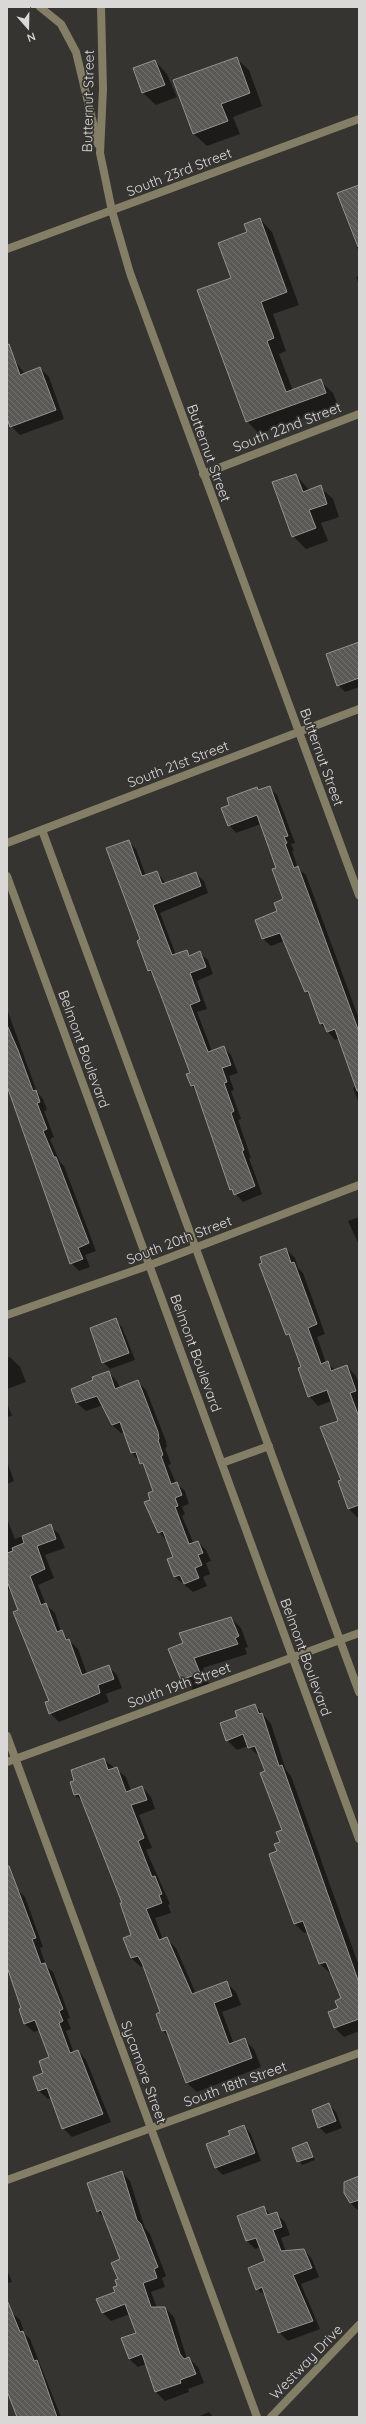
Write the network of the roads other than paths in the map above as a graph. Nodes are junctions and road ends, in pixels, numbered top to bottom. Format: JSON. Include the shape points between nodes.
{"nodes":[{"id":1,"x":40,"y":7,"type":"edge"},
{"id":2,"x":101,"y":7,"type":"edge"},
{"id":3,"x":359,"y":118,"type":"edge"},
{"id":4,"x":100,"y":153,"type":"junction"},
{"id":5,"x":112,"y":211,"type":"junction"},
{"id":6,"x":7,"y":249,"type":"edge"},
{"id":7,"x":359,"y":414,"type":"edge"},
{"id":8,"x":203,"y":474,"type":"junction"},
{"id":9,"x":359,"y":709,"type":"edge"},
{"id":10,"x":298,"y":732,"type":"junction"},
{"id":11,"x":42,"y":830,"type":"junction"},
{"id":12,"x":7,"y":843,"type":"edge"},
{"id":13,"x":7,"y":876,"type":"edge"},
{"id":14,"x":359,"y":894,"type":"edge"},
{"id":15,"x":359,"y":1185,"type":"edge"},
{"id":16,"x":196,"y":1248,"type":"junction"},
{"id":17,"x":150,"y":1265,"type":"junction"},
{"id":18,"x":7,"y":1315,"type":"edge"},
{"id":19,"x":269,"y":1446,"type":"junction"},
{"id":20,"x":222,"y":1463,"type":"junction"},
{"id":21,"x":359,"y":1633,"type":"edge"},
{"id":22,"x":340,"y":1640,"type":"junction"},
{"id":23,"x":292,"y":1657,"type":"junction"},
{"id":24,"x":359,"y":1692,"type":"edge"},
{"id":25,"x":7,"y":1736,"type":"edge"},
{"id":26,"x":15,"y":1759,"type":"junction"},
{"id":27,"x":7,"y":1762,"type":"edge"},
{"id":28,"x":359,"y":1839,"type":"edge"},
{"id":29,"x":359,"y":2052,"type":"edge"},
{"id":30,"x":151,"y":2128,"type":"junction"},
{"id":31,"x":7,"y":2180,"type":"edge"},
{"id":32,"x":359,"y":2325,"type":"edge"},
{"id":33,"x":257,"y":2417,"type":"edge"},
{"id":34,"x":271,"y":2417,"type":"edge"}],
"edges":[{"from":1,"to":4,"type":"street","via":[[61,24],[76,52]]},
{"from":2,"to":4,"type":"street","name":"Butternut Street","via":[[103,89]]},
{"from":3,"to":5,"type":"street","name":"South 23rd Street"},
{"from":4,"to":5,"type":"street","name":"Butternut Street"},
{"from":5,"to":6,"type":"street","name":"South 23rd Street"},
{"from":5,"to":8,"type":"street","name":"Butternut Street","via":[[130,273]]},
{"from":7,"to":8,"type":"street","name":"South 22nd Street"},
{"from":8,"to":10,"type":"street","name":"Butternut Street"},
{"from":9,"to":10,"type":"street","name":"South 21st Street"},
{"from":10,"to":11,"type":"street","name":"South 21st Street"},
{"from":10,"to":14,"type":"street","name":"Butternut Street"},
{"from":11,"to":12,"type":"street","name":"South 21st Street"},
{"from":11,"to":16,"type":"street"},
{"from":13,"to":17,"type":"street","name":"Belmont Boulevard"},
{"from":15,"to":16,"type":"street","name":"South 20th Street"},
{"from":16,"to":17,"type":"street","name":"South 20th Street"},
{"from":16,"to":19,"type":"street"},
{"from":17,"to":18,"type":"street","name":"South 20th Street"},
{"from":17,"to":20,"type":"street","name":"Belmont Boulevard"},
{"from":19,"to":20,"type":"street"},
{"from":19,"to":22,"type":"street"},
{"from":20,"to":23,"type":"street","name":"Belmont Boulevard"},
{"from":21,"to":22,"type":"street","name":"South 19th Street"},
{"from":22,"to":23,"type":"street","name":"South 19th Street"},
{"from":22,"to":24,"type":"street"},
{"from":23,"to":26,"type":"street","name":"South 19th Street"},
{"from":23,"to":28,"type":"street","name":"Belmont Boulevard"},
{"from":25,"to":26,"type":"street","name":"Sycamore Street"},
{"from":26,"to":27,"type":"street","name":"South 19th Street"},
{"from":26,"to":30,"type":"street","name":"Sycamore Street"},
{"from":29,"to":30,"type":"street","name":"South 18th Street"},
{"from":30,"to":31,"type":"street","name":"South 18th Street"},
{"from":30,"to":33,"type":"street","name":"Sycamore Street"},
{"from":32,"to":34,"type":"street","name":"Westway Drive"}]}
